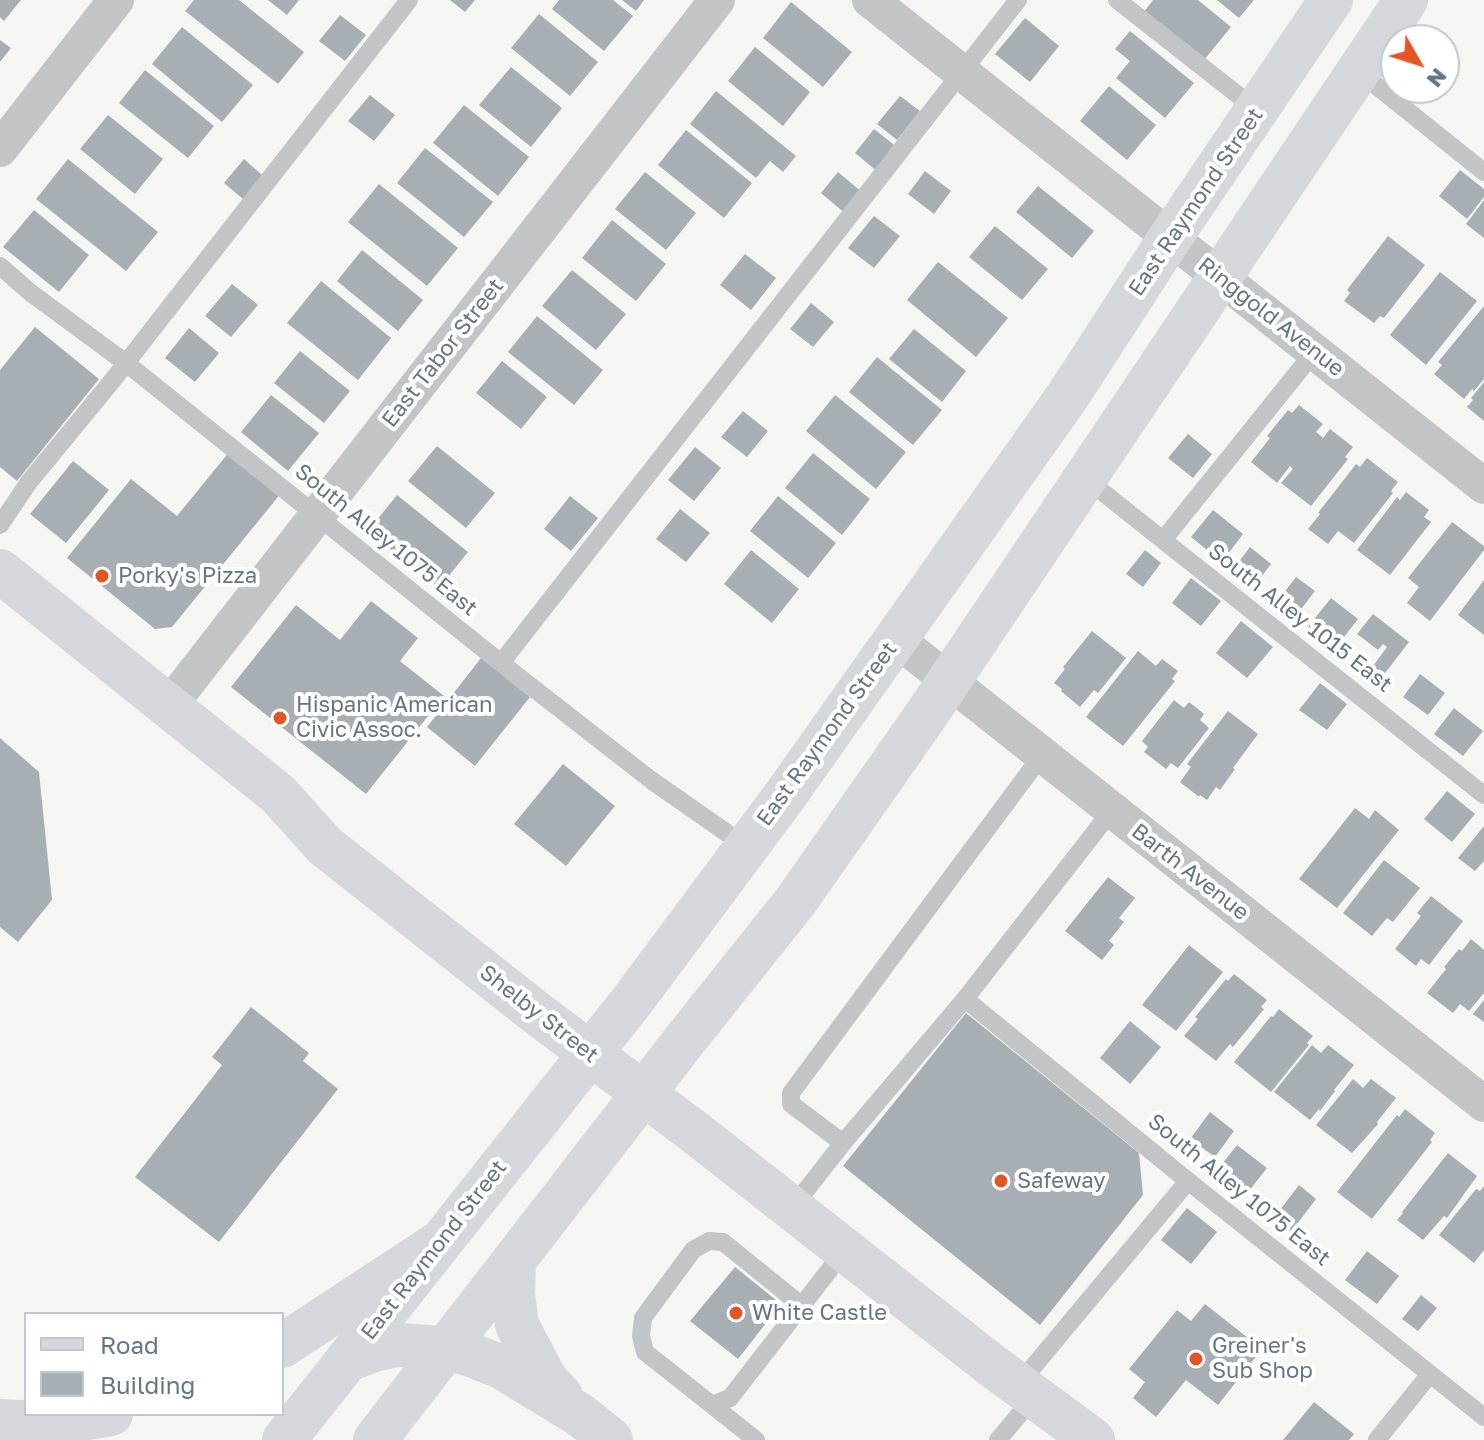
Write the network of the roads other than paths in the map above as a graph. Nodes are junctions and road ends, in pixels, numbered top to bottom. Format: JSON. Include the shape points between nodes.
{"nodes":[{"id":1,"x":409,"y":0,"type":"edge"},
{"id":2,"x":717,"y":0,"type":"edge"},
{"id":3,"x":870,"y":0,"type":"edge"},
{"id":4,"x":1018,"y":0,"type":"edge"},
{"id":5,"x":1117,"y":0,"type":"edge"},
{"id":6,"x":1331,"y":0,"type":"edge"},
{"id":7,"x":1406,"y":0,"type":"edge"},
{"id":8,"x":109,"y":2,"type":"edge"},
{"id":9,"x":1359,"y":72,"type":"junction"},
{"id":10,"x":962,"y":73,"type":"junction"},
{"id":11,"x":1257,"y":110,"type":"junction"},
{"id":12,"x":0,"y":149,"type":"edge"},
{"id":13,"x":1484,"y":172,"type":"edge"},
{"id":14,"x":1170,"y":238,"type":"junction"},
{"id":15,"x":0,"y":266,"type":"edge"},
{"id":16,"x":1221,"y":278,"type":"junction"},
{"id":17,"x":1315,"y":351,"type":"junction"},
{"id":18,"x":126,"y":363,"type":"junction"},
{"id":19,"x":1086,"y":479,"type":"junction"},
{"id":20,"x":1484,"y":486,"type":"edge"},
{"id":21,"x":317,"y":515,"type":"junction"},
{"id":22,"x":0,"y":525,"type":"edge"},
{"id":23,"x":1163,"y":540,"type":"junction"},
{"id":24,"x":0,"y":571,"type":"edge"},
{"id":25,"x":896,"y":639,"type":"junction"},
{"id":26,"x":501,"y":663,"type":"junction"},
{"id":27,"x":949,"y":681,"type":"junction"},
{"id":28,"x":169,"y":706,"type":"junction"},
{"id":29,"x":1042,"y":755,"type":"junction"},
{"id":30,"x":1484,"y":795,"type":"edge"},
{"id":31,"x":1112,"y":810,"type":"junction"},
{"id":32,"x":747,"y":847,"type":"junction"},
{"id":33,"x":965,"y":999,"type":"junction"},
{"id":34,"x":589,"y":1053,"type":"junction"},
{"id":35,"x":644,"y":1094,"type":"junction"},
{"id":36,"x":1484,"y":1104,"type":"edge"},
{"id":37,"x":843,"y":1143,"type":"junction"},
{"id":38,"x":1188,"y":1181,"type":"junction"},
{"id":39,"x":792,"y":1208,"type":"junction"},
{"id":40,"x":439,"y":1243,"type":"junction"},
{"id":41,"x":845,"y":1250,"type":"junction"},
{"id":42,"x":514,"y":1261,"type":"junction"},
{"id":43,"x":801,"y":1305,"type":"junction"},
{"id":44,"x":284,"y":1345,"type":"edge"},
{"id":45,"x":446,"y":1348,"type":"junction"},
{"id":46,"x":347,"y":1360,"type":"junction"},
{"id":47,"x":1430,"y":1374,"type":"junction"},
{"id":48,"x":1026,"y":1391,"type":"junction"},
{"id":49,"x":712,"y":1405,"type":"junction"},
{"id":50,"x":100,"y":1416,"type":"edge"},
{"id":51,"x":1484,"y":1417,"type":"edge"},
{"id":52,"x":0,"y":1421,"type":"edge"},
{"id":53,"x":595,"y":1427,"type":"edge"},
{"id":54,"x":284,"y":1440,"type":"edge"},
{"id":55,"x":375,"y":1440,"type":"edge"},
{"id":56,"x":756,"y":1440,"type":"edge"},
{"id":57,"x":998,"y":1440,"type":"edge"},
{"id":58,"x":1093,"y":1440,"type":"edge"},
{"id":59,"x":1377,"y":1440,"type":"edge"}],
"edges":[{"from":1,"to":18,"type":"lane"},
{"from":2,"to":21,"type":"street","name":"East Tabor Street"},
{"from":3,"to":10,"type":"street","name":"Ringgold Avenue"},
{"from":4,"to":10,"type":"lane"},
{"from":5,"to":11,"type":"lane"},
{"from":6,"to":11,"type":"main road","name":"East Raymond Street"},
{"from":7,"to":9,"type":"main road"},
{"from":8,"to":12,"type":"street"},
{"from":9,"to":13,"type":"lane"},
{"from":9,"to":16,"type":"main road"},
{"from":10,"to":14,"type":"street","name":"Ringgold Avenue"},
{"from":10,"to":26,"type":"lane"},
{"from":11,"to":14,"type":"main road","name":"East Raymond Street"},
{"from":14,"to":16,"type":"street","name":"Ringgold Avenue"},
{"from":14,"to":25,"type":"main road","name":"East Raymond Street","via":[[1069,394]]},
{"from":15,"to":18,"type":"lane","name":"South Alley 1075 East"},
{"from":16,"to":17,"type":"street","name":"Ringgold Avenue"},
{"from":16,"to":19,"type":"main road"},
{"from":17,"to":20,"type":"street","name":"Ringgold Avenue"},
{"from":17,"to":23,"type":"lane"},
{"from":18,"to":21,"type":"lane","name":"South Alley 1075 East"},
{"from":18,"to":22,"type":"lane"},
{"from":19,"to":23,"type":"lane","name":"South Alley 1015 East"},
{"from":19,"to":27,"type":"main road"},
{"from":21,"to":26,"type":"lane","name":"South Alley 1075 East"},
{"from":21,"to":28,"type":"street","name":"East Tabor Street"},
{"from":23,"to":30,"type":"lane","name":"South Alley 1015 East"},
{"from":24,"to":28,"type":"main road","name":"Shelby Street"},
{"from":25,"to":27,"type":"street","name":"Barth Avenue"},
{"from":25,"to":32,"type":"main road","name":"East Raymond Street"},
{"from":26,"to":32,"type":"lane","name":"South Alley 1075 East"},
{"from":27,"to":29,"type":"street","name":"Barth Avenue"},
{"from":27,"to":35,"type":"main road","via":[[795,902]]},
{"from":28,"to":34,"type":"main road","name":"Shelby Street","via":[[278,794],[325,846]]},
{"from":29,"to":31,"type":"street","name":"Barth Avenue"},
{"from":29,"to":37,"type":"lane","via":[[791,1093],[791,1104]]},
{"from":31,"to":33,"type":"lane"},
{"from":31,"to":36,"type":"street","name":"Barth Avenue"},
{"from":32,"to":34,"type":"main road","name":"East Raymond Street"},
{"from":33,"to":37,"type":"lane"},
{"from":33,"to":38,"type":"lane","name":"South Alley 1075 East"},
{"from":34,"to":35,"type":"main road","name":"Shelby Street"},
{"from":34,"to":40,"type":"main road","name":"East Raymond Street"},
{"from":35,"to":39,"type":"main road","name":"Shelby Street"},
{"from":35,"to":42,"type":"main road"},
{"from":37,"to":39,"type":"lane"},
{"from":38,"to":47,"type":"lane","name":"South Alley 1075 East"},
{"from":38,"to":48,"type":"lane"},
{"from":39,"to":41,"type":"main road","name":"Shelby Street"},
{"from":40,"to":44,"type":"main road"},
{"from":40,"to":46,"type":"main road","name":"East Raymond Street"},
{"from":41,"to":43,"type":"lane"},
{"from":41,"to":48,"type":"main road","name":"Shelby Street"},
{"from":42,"to":45,"type":"main road"},
{"from":42,"to":53,"type":"main road","via":[[517,1325],[546,1380]]},
{"from":43,"to":49,"type":"lane","via":[[730,1398]]},
{"from":43,"to":49,"type":"lane","via":[[723,1242],[709,1241],[693,1250],[643,1318],[641,1336],[645,1352]]},
{"from":45,"to":46,"type":"main road","via":[[397,1345]]},
{"from":45,"to":53,"type":"main road","via":[[501,1367]]},
{"from":45,"to":55,"type":"main road"},
{"from":46,"to":54,"type":"main road","name":"East Raymond Street"},
{"from":47,"to":51,"type":"lane","name":"South Alley 1075 East"},
{"from":47,"to":59,"type":"lane"},
{"from":48,"to":57,"type":"lane"},
{"from":48,"to":58,"type":"main road","name":"Shelby Street"},
{"from":49,"to":56,"type":"lane"},
{"from":50,"to":52,"type":"main road"}]}
